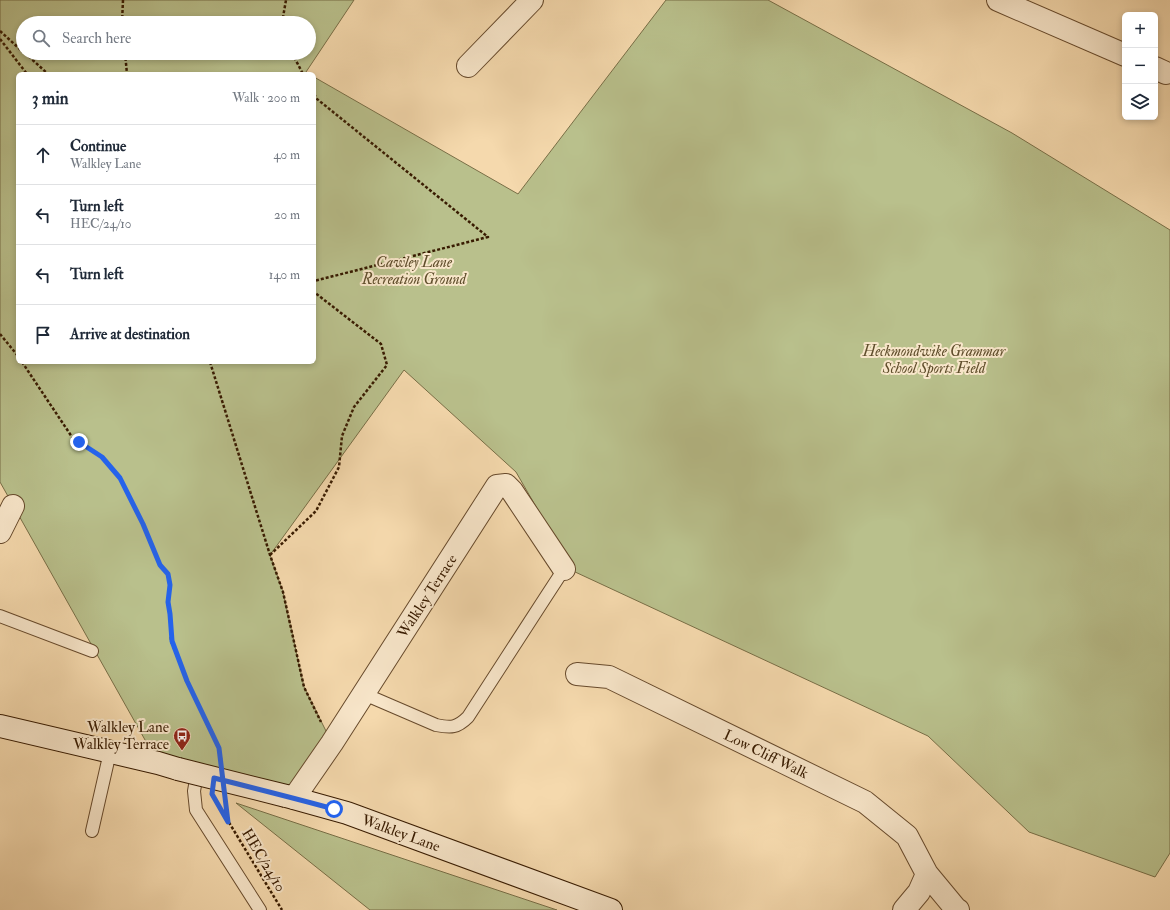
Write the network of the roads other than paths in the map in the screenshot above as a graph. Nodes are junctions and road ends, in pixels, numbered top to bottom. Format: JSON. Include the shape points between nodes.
{"nodes":[{"id":1,"x":532,"y":0,"type":"edge"},
{"id":2,"x":998,"y":0,"type":"edge"},
{"id":3,"x":1122,"y":54,"type":"edge"},
{"id":4,"x":468,"y":66,"type":"dead end"},
{"id":5,"x":13,"y":506,"type":"dead end"},
{"id":6,"x":0,"y":532,"type":"edge"},
{"id":7,"x":564,"y":569,"type":"joint"},
{"id":8,"x":0,"y":616,"type":"edge"},
{"id":9,"x":92,"y":651,"type":"dead end"},
{"id":10,"x":578,"y":674,"type":"dead end"},
{"id":11,"x":364,"y":694,"type":"junction"},
{"id":12,"x":0,"y":726,"type":"edge"},
{"id":13,"x":110,"y":752,"type":"junction"},
{"id":14,"x":203,"y":771,"type":"junction"},
{"id":15,"x":290,"y":797,"type":"junction"},
{"id":16,"x":92,"y":831,"type":"dead end"},
{"id":17,"x":927,"y":874,"type":"junction"},
{"id":18,"x":260,"y":910,"type":"edge"},
{"id":19,"x":611,"y":910,"type":"edge"},
{"id":20,"x":904,"y":910,"type":"edge"},
{"id":21,"x":958,"y":910,"type":"edge"}],
"edges":[{"from":1,"to":4,"type":"street"},
{"from":2,"to":3,"type":"street"},
{"from":5,"to":6,"type":"street"},
{"from":7,"to":11,"type":"lane","via":[[461,724],[453,727],[436,725]]},
{"from":7,"to":11,"type":"street","name":"Walkley Terrace","via":[[512,491],[506,485],[497,486]]},
{"from":8,"to":9,"type":"lane"},
{"from":10,"to":17,"type":"street","name":"Low Cliff Walk","via":[[609,677],[865,802],[907,836]]},
{"from":11,"to":15,"type":"street","name":"Walkley Terrace","via":[[332,744]]},
{"from":12,"to":13,"type":"street","name":"Walkley Lane"},
{"from":13,"to":14,"type":"street","name":"Walkley Lane"},
{"from":13,"to":16,"type":"lane"},
{"from":14,"to":15,"type":"street","name":"Walkley Lane","bridge":true},
{"from":14,"to":18,"type":"lane","via":[[194,791],[196,810]]},
{"from":15,"to":19,"type":"street","name":"Walkley Lane","via":[[347,812]]},
{"from":17,"to":20,"type":"street","via":[[919,892]]},
{"from":17,"to":21,"type":"street","name":"Low Cliff Walk"}]}
